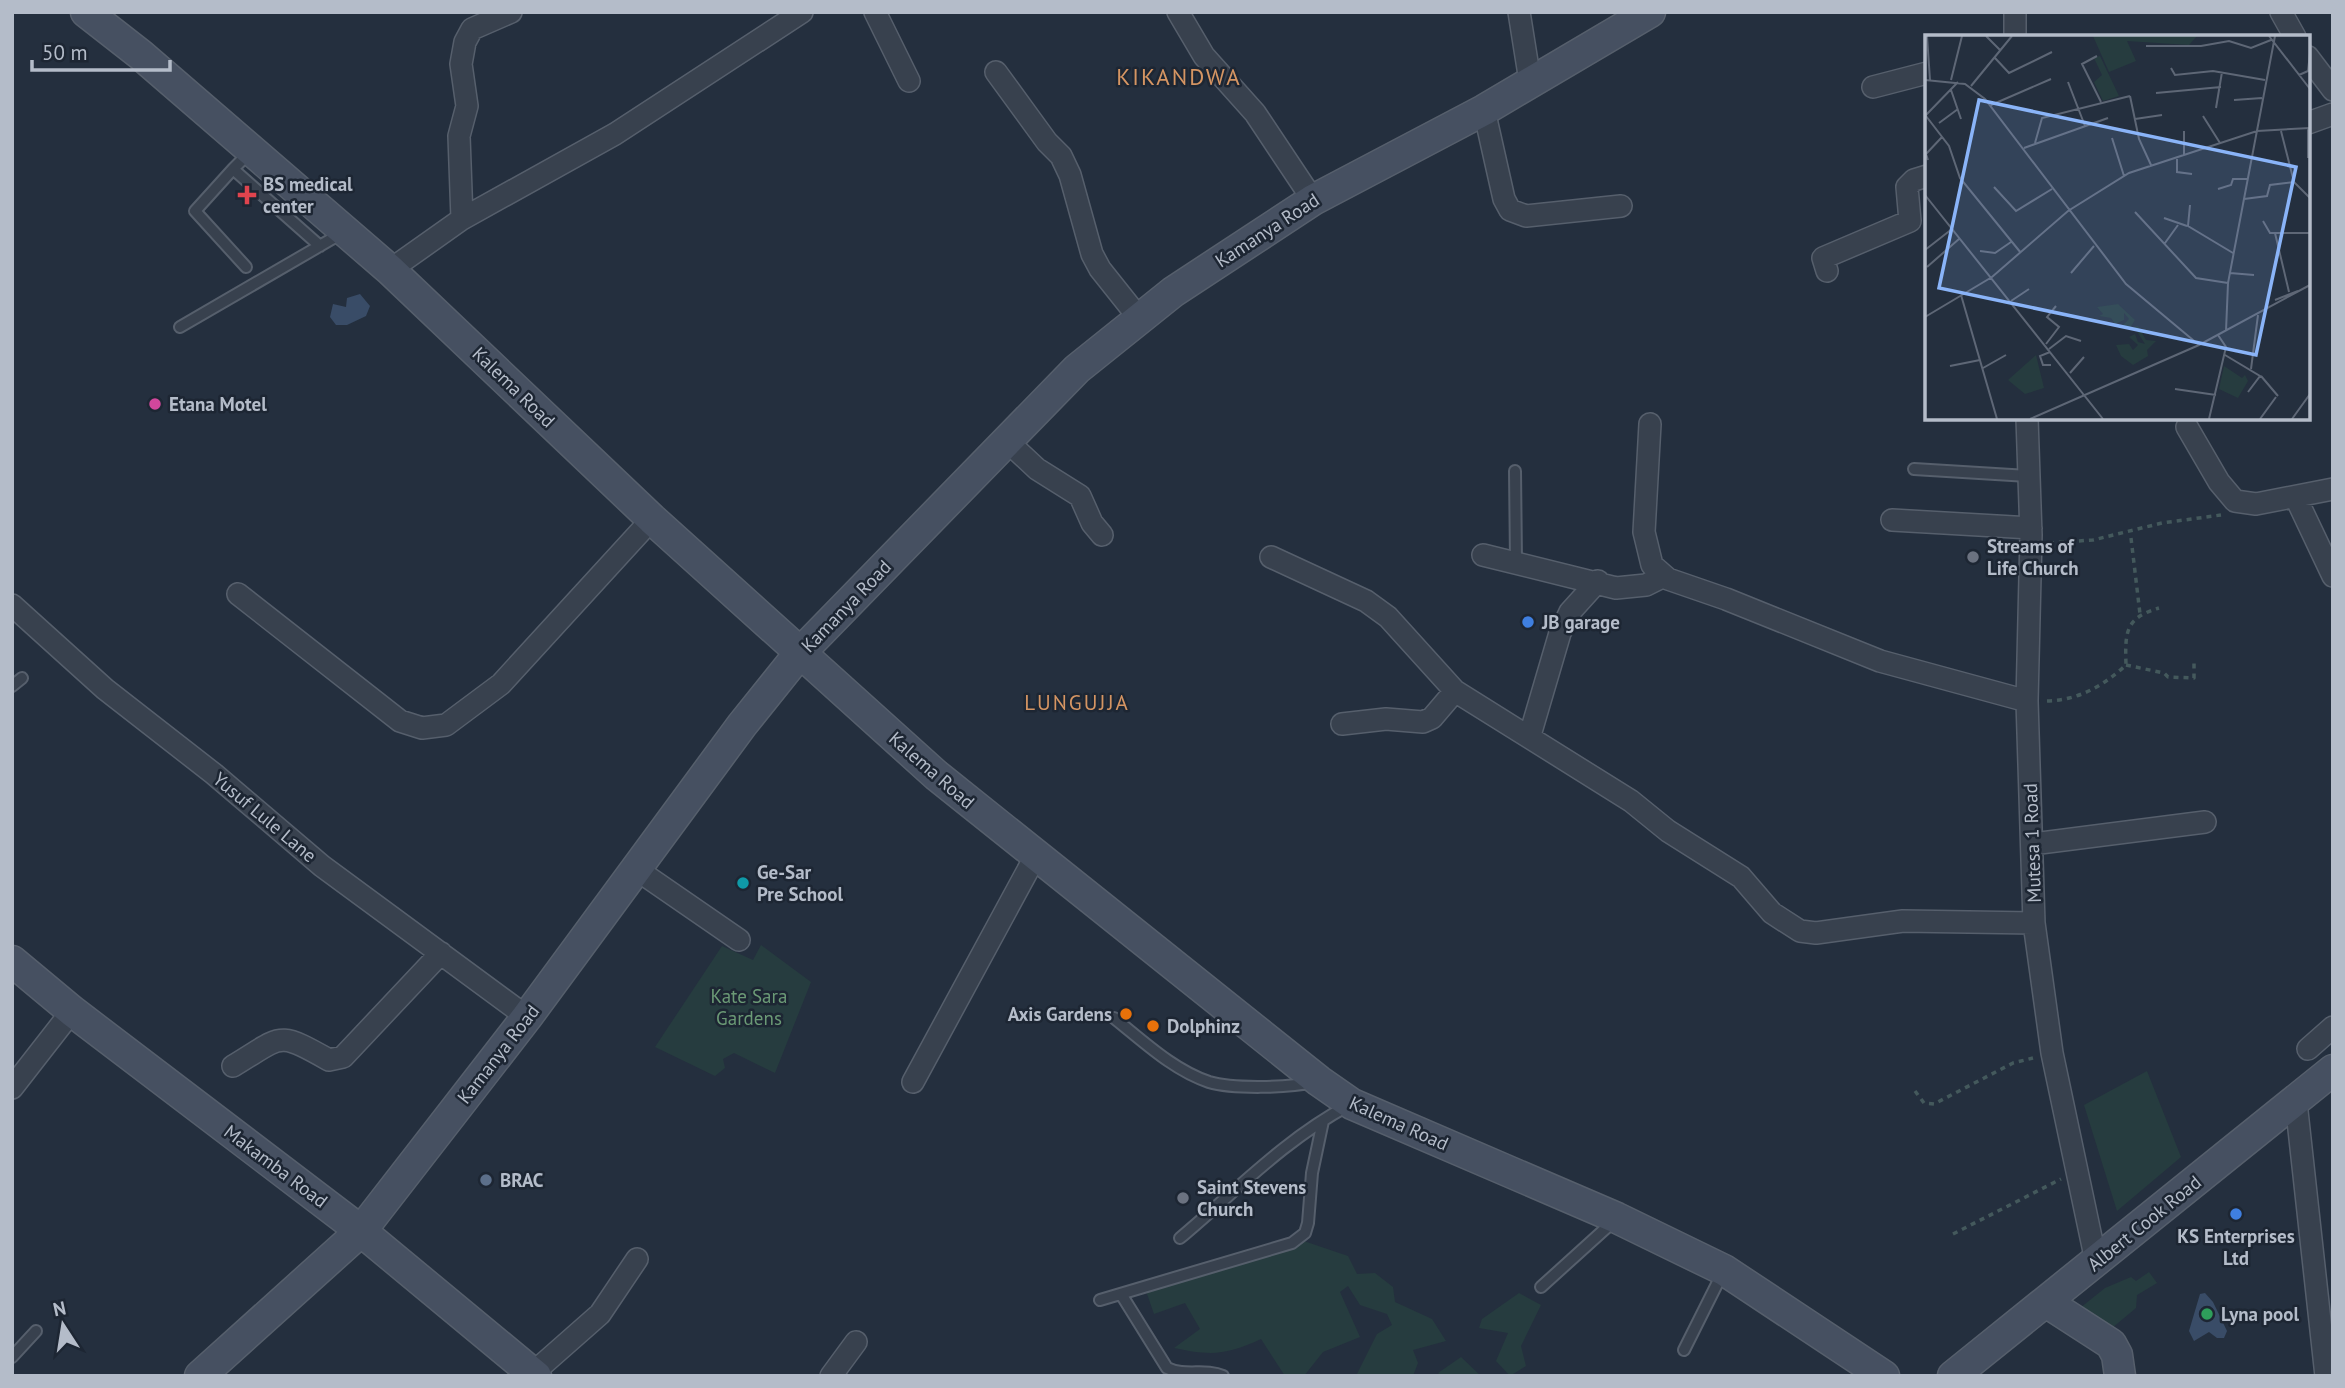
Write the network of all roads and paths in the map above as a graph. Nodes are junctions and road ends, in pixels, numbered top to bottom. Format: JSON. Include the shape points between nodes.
{"nodes":[{"id":1,"x":511,"y":12,"type":"edge"},
{"id":2,"x":875,"y":12,"type":"edge"},
{"id":3,"x":1178,"y":12,"type":"edge"},
{"id":4,"x":1519,"y":12,"type":"edge"},
{"id":5,"x":1650,"y":12,"type":"edge"},
{"id":6,"x":2015,"y":12,"type":"edge"},
{"id":7,"x":2281,"y":12,"type":"edge"},
{"id":8,"x":94,"y":14,"type":"edge"},
{"id":9,"x":790,"y":15,"type":"edge"},
{"id":10,"x":2015,"y":35,"type":"edge"},
{"id":11,"x":2294,"y":35,"type":"edge"},
{"id":12,"x":2310,"y":60,"type":"edge"},
{"id":13,"x":996,"y":72,"type":"dead end"},
{"id":14,"x":1925,"y":74,"type":"edge"},
{"id":15,"x":909,"y":81,"type":"dead end"},
{"id":16,"x":1531,"y":81,"type":"junction"},
{"id":17,"x":1873,"y":87,"type":"dead end"},
{"id":18,"x":2333,"y":90,"type":"edge"},
{"id":19,"x":1484,"y":110,"type":"junction"},
{"id":20,"x":2333,"y":114,"type":"edge"},
{"id":21,"x":2310,"y":122,"type":"edge"},
{"id":22,"x":242,"y":160,"type":"junction"},
{"id":23,"x":1925,"y":177,"type":"edge"},
{"id":24,"x":1313,"y":200,"type":"junction"},
{"id":25,"x":1621,"y":206,"type":"dead end"},
{"id":26,"x":462,"y":219,"type":"junction"},
{"id":27,"x":332,"y":239,"type":"junction"},
{"id":28,"x":246,"y":267,"type":"dead end"},
{"id":29,"x":390,"y":270,"type":"junction"},
{"id":30,"x":1827,"y":271,"type":"dead end"},
{"id":31,"x":1139,"y":318,"type":"junction"},
{"id":32,"x":180,"y":327,"type":"dead end"},
{"id":33,"x":2027,"y":420,"type":"edge"},
{"id":34,"x":1650,"y":424,"type":"dead end"},
{"id":35,"x":2187,"y":427,"type":"dead end"},
{"id":36,"x":1007,"y":441,"type":"junction"},
{"id":37,"x":1914,"y":469,"type":"dead end"},
{"id":38,"x":1515,"y":471,"type":"dead end"},
{"id":39,"x":2028,"y":475,"type":"junction"},
{"id":40,"x":2333,"y":489,"type":"edge"},
{"id":41,"x":2296,"y":498,"type":"junction"},
{"id":42,"x":2256,"y":505,"type":"junction"},
{"id":43,"x":652,"y":519,"type":"junction"},
{"id":44,"x":1892,"y":520,"type":"dead end"},
{"id":45,"x":2031,"y":531,"type":"junction"},
{"id":46,"x":1102,"y":535,"type":"dead end"},
{"id":47,"x":2132,"y":538,"type":"dead end"},
{"id":48,"x":1483,"y":555,"type":"dead end"},
{"id":49,"x":1271,"y":557,"type":"dead end"},
{"id":50,"x":1516,"y":561,"type":"junction"},
{"id":51,"x":1664,"y":576,"type":"junction"},
{"id":52,"x":2333,"y":576,"type":"edge"},
{"id":53,"x":1598,"y":581,"type":"junction"},
{"id":54,"x":238,"y":594,"type":"dead end"},
{"id":55,"x":12,"y":605,"type":"edge"},
{"id":56,"x":2159,"y":608,"type":"dead end"},
{"id":57,"x":2140,"y":614,"type":"junction"},
{"id":58,"x":799,"y":654,"type":"junction"},
{"id":59,"x":2194,"y":662,"type":"dead end"},
{"id":60,"x":2126,"y":665,"type":"junction"},
{"id":61,"x":22,"y":678,"type":"dead end"},
{"id":62,"x":12,"y":686,"type":"edge"},
{"id":63,"x":1455,"y":691,"type":"junction"},
{"id":64,"x":2027,"y":701,"type":"junction"},
{"id":65,"x":1342,"y":724,"type":"dead end"},
{"id":66,"x":1530,"y":735,"type":"junction"},
{"id":67,"x":2205,"y":822,"type":"dead end"},
{"id":68,"x":2032,"y":844,"type":"junction"},
{"id":69,"x":1035,"y":857,"type":"junction"},
{"id":70,"x":636,"y":869,"type":"junction"},
{"id":71,"x":2034,"y":923,"type":"junction"},
{"id":72,"x":738,"y":940,"type":"dead end"},
{"id":73,"x":441,"y":953,"type":"junction"},
{"id":74,"x":12,"y":961,"type":"edge"},
{"id":75,"x":72,"y":1011,"type":"junction"},
{"id":76,"x":527,"y":1017,"type":"junction"},
{"id":77,"x":1114,"y":1018,"type":"dead end"},
{"id":78,"x":2333,"y":1027,"type":"edge"},
{"id":79,"x":2308,"y":1049,"type":"dead end"},
{"id":80,"x":2052,"y":1053,"type":"junction"},
{"id":81,"x":233,"y":1066,"type":"dead end"},
{"id":82,"x":2333,"y":1070,"type":"edge"},
{"id":83,"x":1319,"y":1081,"type":"junction"},
{"id":84,"x":913,"y":1082,"type":"dead end"},
{"id":85,"x":12,"y":1088,"type":"edge"},
{"id":86,"x":1915,"y":1091,"type":"dead end"},
{"id":87,"x":2296,"y":1102,"type":"junction"},
{"id":88,"x":1352,"y":1104,"type":"junction"},
{"id":89,"x":1323,"y":1121,"type":"junction"},
{"id":90,"x":2079,"y":1171,"type":"junction"},
{"id":91,"x":1617,"y":1218,"type":"junction"},
{"id":92,"x":361,"y":1231,"type":"junction"},
{"id":93,"x":1953,"y":1234,"type":"dead end"},
{"id":94,"x":1180,"y":1238,"type":"dead end"},
{"id":95,"x":637,"y":1258,"type":"dead end"},
{"id":96,"x":2096,"y":1261,"type":"junction"},
{"id":97,"x":1724,"y":1270,"type":"junction"},
{"id":98,"x":1541,"y":1287,"type":"dead end"},
{"id":99,"x":1121,"y":1294,"type":"junction"},
{"id":100,"x":1100,"y":1300,"type":"dead end"},
{"id":101,"x":2046,"y":1302,"type":"junction"},
{"id":102,"x":1785,"y":1317,"type":"junction"},
{"id":103,"x":36,"y":1331,"type":"dead end"},
{"id":104,"x":1808,"y":1333,"type":"junction"},
{"id":105,"x":856,"y":1342,"type":"dead end"},
{"id":106,"x":1684,"y":1350,"type":"dead end"},
{"id":107,"x":12,"y":1357,"type":"edge"},
{"id":108,"x":535,"y":1374,"type":"edge"},
{"id":109,"x":1870,"y":1374,"type":"edge"},
{"id":110,"x":200,"y":1376,"type":"edge"},
{"id":111,"x":831,"y":1376,"type":"edge"},
{"id":112,"x":1223,"y":1376,"type":"edge"},
{"id":113,"x":1954,"y":1376,"type":"edge"},
{"id":114,"x":2120,"y":1376,"type":"edge"},
{"id":115,"x":2326,"y":1376,"type":"edge"}],
"edges":[{"from":1,"to":26,"type":"street","via":[[472,29],[462,51],[467,106],[459,136]]},
{"from":2,"to":15,"type":"street"},
{"from":3,"to":24,"type":"street","via":[[1204,56],[1255,113]]},
{"from":4,"to":16,"type":"street"},
{"from":5,"to":16,"type":"street","name":"Kamanya Road"},
{"from":6,"to":10,"type":"street"},
{"from":7,"to":11,"type":"street"},
{"from":8,"to":22,"type":"street","name":"Kalema Road"},
{"from":9,"to":26,"type":"street","via":[[615,134]]},
{"from":12,"to":18,"type":"street"},
{"from":13,"to":31,"type":"street","via":[[1061,156],[1092,254]]},
{"from":14,"to":17,"type":"street"},
{"from":16,"to":19,"type":"street","name":"Kamanya Road"},
{"from":19,"to":24,"type":"street","name":"Kamanya Road"},
{"from":19,"to":25,"type":"street","via":[[1510,210],[1526,216]]},
{"from":20,"to":21,"type":"street"},
{"from":22,"to":27,"type":"street","name":"Kalema Road"},
{"from":22,"to":28,"type":"lane","via":[[195,211]]},
{"from":23,"to":30,"type":"street","via":[[1907,187],[1910,221],[1823,258]]},
{"from":24,"to":31,"type":"street","name":"Kamanya Road"},
{"from":26,"to":29,"type":"street"},
{"from":27,"to":29,"type":"street","name":"Kalema Road"},
{"from":27,"to":32,"type":"lane"},
{"from":29,"to":43,"type":"street","name":"Kalema Road"},
{"from":31,"to":36,"type":"street","name":"Kamanya Road","via":[[1077,369]]},
{"from":33,"to":39,"type":"street","name":"Mutesa 1 Road"},
{"from":34,"to":51,"type":"street","via":[[1644,532],[1653,565]]},
{"from":35,"to":42,"type":"street","via":[[2231,498]]},
{"from":36,"to":46,"type":"street","via":[[1037,469],[1080,496]]},
{"from":36,"to":58,"type":"street","name":"Kamanya Road"},
{"from":37,"to":39,"type":"lane"},
{"from":38,"to":50,"type":"lane"},
{"from":39,"to":45,"type":"street","name":"Mutesa 1 Road"},
{"from":40,"to":41,"type":"street"},
{"from":41,"to":42,"type":"street"},
{"from":41,"to":52,"type":"street"},
{"from":42,"to":45,"type":"path","via":[[2093,540],[2053,544]]},
{"from":43,"to":54,"type":"street","via":[[501,684],[446,725],[431,729],[400,721]]},
{"from":43,"to":58,"type":"street","name":"Kalema Road"},
{"from":44,"to":45,"type":"street"},
{"from":45,"to":64,"type":"street","name":"Mutesa 1 Road"},
{"from":47,"to":57,"type":"path"},
{"from":48,"to":50,"type":"street"},
{"from":49,"to":63,"type":"street","via":[[1366,601],[1388,617]]},
{"from":50,"to":53,"type":"street"},
{"from":51,"to":53,"type":"street","via":[[1628,588]]},
{"from":51,"to":64,"type":"street","via":[[1880,661]]},
{"from":53,"to":66,"type":"street","via":[[1570,612],[1560,633]]},
{"from":55,"to":73,"type":"street","name":"Yusuf Lule Lane","via":[[105,689],[322,866]]},
{"from":56,"to":57,"type":"path"},
{"from":57,"to":60,"type":"path","via":[[2127,629]]},
{"from":58,"to":69,"type":"street","name":"Kalema Road"},
{"from":58,"to":70,"type":"street","name":"Kamanya Road"},
{"from":59,"to":60,"type":"path","via":[[2194,678],[2168,677]]},
{"from":60,"to":64,"type":"path","via":[[2070,700]]},
{"from":61,"to":62,"type":"lane"},
{"from":63,"to":65,"type":"street","via":[[1423,722],[1386,719]]},
{"from":63,"to":66,"type":"street"},
{"from":64,"to":68,"type":"street","name":"Mutesa 1 Road"},
{"from":66,"to":71,"type":"street","via":[[1741,877],[1772,913],[1800,931],[1816,933],[1903,921]]},
{"from":67,"to":68,"type":"street"},
{"from":68,"to":71,"type":"street","name":"Mutesa 1 Road"},
{"from":69,"to":83,"type":"street","name":"Kalema Road"},
{"from":69,"to":84,"type":"street"},
{"from":70,"to":72,"type":"street"},
{"from":70,"to":76,"type":"street","name":"Kamanya Road"},
{"from":71,"to":80,"type":"street","name":"Mutesa 1 Road"},
{"from":73,"to":76,"type":"street","name":"Yusuf Lule Lane"},
{"from":73,"to":81,"type":"street","via":[[343,1057],[329,1060],[293,1040],[278,1039]]},
{"from":74,"to":75,"type":"street","name":"Makamba Road"},
{"from":75,"to":85,"type":"street"},
{"from":75,"to":92,"type":"street","name":"Makamba Road"},
{"from":76,"to":92,"type":"street","name":"Kamanya Road"},
{"from":77,"to":83,"type":"lane","via":[[1172,1063],[1211,1082],[1277,1086]]},
{"from":78,"to":79,"type":"street"},
{"from":80,"to":86,"type":"path","via":[[2013,1063],[1934,1104],[1924,1103]]},
{"from":80,"to":90,"type":"street","name":"Mutesa 1 Road"},
{"from":82,"to":87,"type":"street","name":"Albert Cook Road"},
{"from":83,"to":88,"type":"street","name":"Kalema Road"},
{"from":87,"to":96,"type":"street","name":"Albert Cook Road"},
{"from":87,"to":115,"type":"street"},
{"from":88,"to":89,"type":"lane"},
{"from":88,"to":91,"type":"street","name":"Kalema Road"},
{"from":89,"to":94,"type":"lane","via":[[1262,1163]]},
{"from":89,"to":99,"type":"lane","via":[[1308,1223],[1292,1244]]},
{"from":90,"to":93,"type":"path"},
{"from":90,"to":96,"type":"street","name":"Mutesa 1 Road"},
{"from":91,"to":97,"type":"street","name":"Kalema Road"},
{"from":91,"to":98,"type":"lane"},
{"from":92,"to":108,"type":"street","name":"Makamba Road"},
{"from":92,"to":110,"type":"street","name":"Kamanya Road"},
{"from":95,"to":108,"type":"street","via":[[600,1314]]},
{"from":96,"to":101,"type":"street","name":"Albert Cook Road"},
{"from":97,"to":102,"type":"street","name":"Kalema Road"},
{"from":97,"to":106,"type":"lane"},
{"from":99,"to":100,"type":"lane"},
{"from":99,"to":112,"type":"lane","via":[[1167,1368]]},
{"from":101,"to":113,"type":"street","name":"Albert Cook Road"},
{"from":101,"to":114,"type":"street","via":[[2111,1344]]},
{"from":102,"to":104,"type":"lane"},
{"from":102,"to":104,"type":"lane"},
{"from":102,"to":109,"type":"street","name":"Kalema Road"},
{"from":103,"to":107,"type":"lane"},
{"from":104,"to":109,"type":"lane"},
{"from":105,"to":111,"type":"street"}]}
